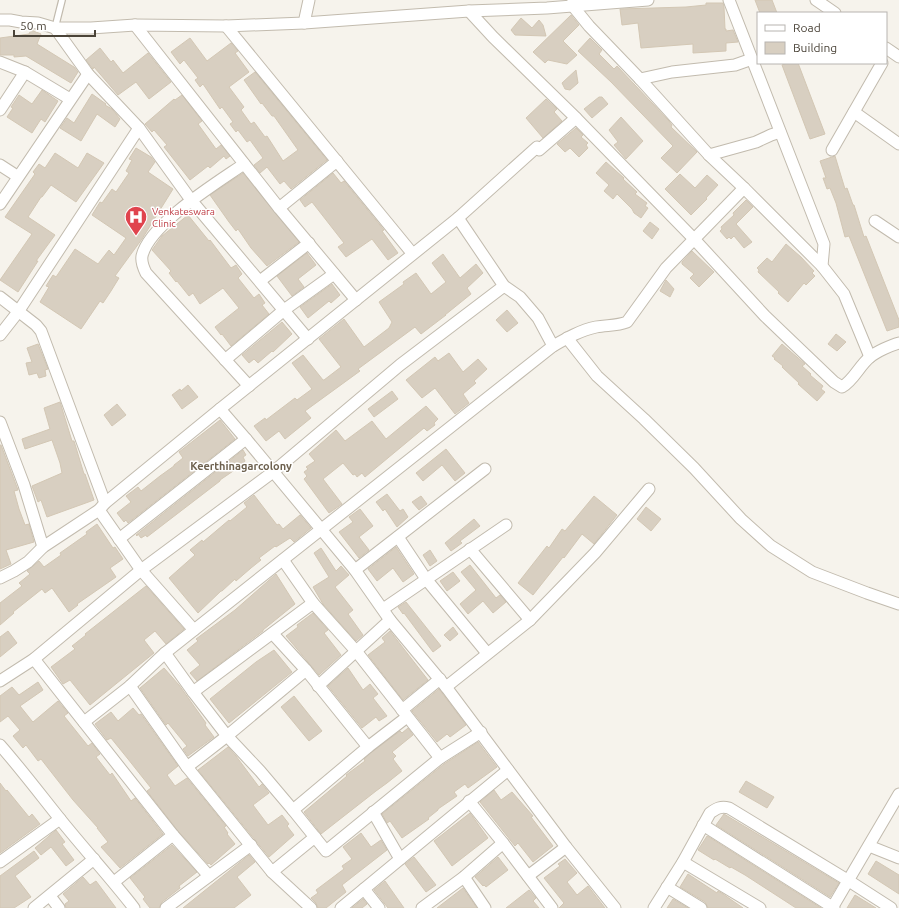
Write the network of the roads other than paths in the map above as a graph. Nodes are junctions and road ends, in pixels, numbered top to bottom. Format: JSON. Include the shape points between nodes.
{"nodes":[{"id":1,"x":62,"y":0,"type":"edge"},
{"id":2,"x":309,"y":0,"type":"edge"},
{"id":3,"x":648,"y":0,"type":"edge"},
{"id":4,"x":729,"y":0,"type":"edge"},
{"id":5,"x":816,"y":0,"type":"edge"},
{"id":6,"x":621,"y":1,"type":"edge"},
{"id":7,"x":573,"y":3,"type":"edge"},
{"id":8,"x":469,"y":11,"type":"junction"},
{"id":9,"x":834,"y":12,"type":"edge"},
{"id":10,"x":0,"y":20,"type":"edge"},
{"id":11,"x":304,"y":23,"type":"junction"},
{"id":12,"x":134,"y":25,"type":"junction"},
{"id":13,"x":226,"y":26,"type":"junction"},
{"id":14,"x":55,"y":28,"type":"junction"},
{"id":15,"x":887,"y":52,"type":"edge"},
{"id":16,"x":899,"y":57,"type":"edge"},
{"id":17,"x":752,"y":59,"type":"junction"},
{"id":18,"x":0,"y":62,"type":"edge"},
{"id":19,"x":881,"y":64,"type":"edge"},
{"id":20,"x":24,"y":72,"type":"junction"},
{"id":21,"x":88,"y":74,"type":"junction"},
{"id":22,"x":640,"y":79,"type":"junction"},
{"id":23,"x":70,"y":99,"type":"junction"},
{"id":24,"x":0,"y":110,"type":"edge"},
{"id":25,"x":854,"y":112,"type":"junction"},
{"id":26,"x":576,"y":118,"type":"junction"},
{"id":27,"x":139,"y":128,"type":"junction"},
{"id":28,"x":780,"y":132,"type":"junction"},
{"id":29,"x":899,"y":144,"type":"edge"},
{"id":30,"x":832,"y":150,"type":"dead end"},
{"id":31,"x":709,"y":155,"type":"junction"},
{"id":32,"x":337,"y":161,"type":"junction"},
{"id":33,"x":244,"y":164,"type":"junction"},
{"id":34,"x":0,"y":165,"type":"edge"},
{"id":35,"x":17,"y":176,"type":"junction"},
{"id":36,"x":744,"y":188,"type":"junction"},
{"id":37,"x":191,"y":200,"type":"junction"},
{"id":38,"x":0,"y":204,"type":"edge"},
{"id":39,"x":279,"y":208,"type":"junction"},
{"id":40,"x":458,"y":218,"type":"junction"},
{"id":41,"x":875,"y":221,"type":"dead end"},
{"id":42,"x":899,"y":237,"type":"edge"},
{"id":43,"x":694,"y":238,"type":"junction"},
{"id":44,"x":309,"y":243,"type":"junction"},
{"id":45,"x":412,"y":253,"type":"junction"},
{"id":46,"x":822,"y":266,"type":"junction"},
{"id":47,"x":334,"y":274,"type":"junction"},
{"id":48,"x":260,"y":281,"type":"junction"},
{"id":49,"x":504,"y":286,"type":"junction"},
{"id":50,"x":0,"y":297,"type":"edge"},
{"id":51,"x":356,"y":300,"type":"junction"},
{"id":52,"x":284,"y":310,"type":"junction"},
{"id":53,"x":18,"y":312,"type":"junction"},
{"id":54,"x":0,"y":336,"type":"edge"},
{"id":55,"x":567,"y":338,"type":"junction"},
{"id":56,"x":308,"y":339,"type":"junction"},
{"id":57,"x":899,"y":343,"type":"edge"},
{"id":58,"x":553,"y":346,"type":"junction"},
{"id":59,"x":870,"y":357,"type":"junction"},
{"id":60,"x":225,"y":360,"type":"junction"},
{"id":61,"x":249,"y":386,"type":"junction"},
{"id":62,"x":220,"y":409,"type":"junction"},
{"id":63,"x":0,"y":422,"type":"edge"},
{"id":64,"x":246,"y":439,"type":"junction"},
{"id":65,"x":485,"y":469,"type":"dead end"},
{"id":66,"x":274,"y":472,"type":"junction"},
{"id":67,"x":649,"y":489,"type":"dead end"},
{"id":68,"x":102,"y":506,"type":"junction"},
{"id":69,"x":506,"y":525,"type":"dead end"},
{"id":70,"x":321,"y":530,"type":"junction"},
{"id":71,"x":398,"y":537,"type":"junction"},
{"id":72,"x":119,"y":539,"type":"junction"},
{"id":73,"x":43,"y":547,"type":"junction"},
{"id":74,"x":470,"y":549,"type":"junction"},
{"id":75,"x":283,"y":560,"type":"junction"},
{"id":76,"x":142,"y":570,"type":"junction"},
{"id":77,"x":355,"y":570,"type":"junction"},
{"id":78,"x":0,"y":578,"type":"edge"},
{"id":79,"x":426,"y":579,"type":"junction"},
{"id":80,"x":313,"y":603,"type":"junction"},
{"id":81,"x":899,"y":604,"type":"edge"},
{"id":82,"x":383,"y":609,"type":"junction"},
{"id":83,"x":390,"y":620,"type":"junction"},
{"id":84,"x":530,"y":620,"type":"junction"},
{"id":85,"x":194,"y":630,"type":"junction"},
{"id":86,"x":273,"y":634,"type":"junction"},
{"id":87,"x":356,"y":651,"type":"junction"},
{"id":88,"x":165,"y":653,"type":"junction"},
{"id":89,"x":487,"y":653,"type":"junction"},
{"id":90,"x":34,"y":659,"type":"junction"},
{"id":91,"x":306,"y":670,"type":"junction"},
{"id":92,"x":0,"y":681,"type":"edge"},
{"id":93,"x":443,"y":683,"type":"junction"},
{"id":94,"x":130,"y":686,"type":"junction"},
{"id":95,"x":318,"y":686,"type":"junction"},
{"id":96,"x":193,"y":692,"type":"junction"},
{"id":97,"x":405,"y":713,"type":"junction"},
{"id":98,"x":84,"y":722,"type":"junction"},
{"id":99,"x":481,"y":732,"type":"junction"},
{"id":100,"x":227,"y":736,"type":"junction"},
{"id":101,"x":0,"y":745,"type":"edge"},
{"id":102,"x":368,"y":748,"type":"junction"},
{"id":103,"x":440,"y":758,"type":"junction"},
{"id":104,"x":187,"y":767,"type":"junction"},
{"id":105,"x":508,"y":770,"type":"junction"},
{"id":106,"x":899,"y":794,"type":"edge"},
{"id":107,"x":469,"y":801,"type":"junction"},
{"id":108,"x":293,"y":810,"type":"junction"},
{"id":109,"x":372,"y":812,"type":"junction"},
{"id":110,"x":60,"y":819,"type":"junction"},
{"id":111,"x":703,"y":825,"type":"junction"},
{"id":112,"x":173,"y":835,"type":"junction"},
{"id":113,"x":315,"y":837,"type":"junction"},
{"id":114,"x":503,"y":843,"type":"junction"},
{"id":115,"x":251,"y":845,"type":"junction"},
{"id":116,"x":869,"y":846,"type":"junction"},
{"id":117,"x":566,"y":847,"type":"junction"},
{"id":118,"x":899,"y":858,"type":"edge"},
{"id":119,"x":94,"y":859,"type":"junction"},
{"id":120,"x":400,"y":859,"type":"junction"},
{"id":121,"x":0,"y":862,"type":"edge"},
{"id":122,"x":683,"y":862,"type":"junction"},
{"id":123,"x":272,"y":872,"type":"junction"},
{"id":124,"x":209,"y":876,"type":"junction"},
{"id":125,"x":528,"y":876,"type":"junction"},
{"id":126,"x":464,"y":877,"type":"junction"},
{"id":127,"x":849,"y":881,"type":"junction"},
{"id":128,"x":114,"y":882,"type":"junction"},
{"id":129,"x":667,"y":886,"type":"junction"},
{"id":130,"x":364,"y":889,"type":"junction"},
{"id":131,"x":50,"y":896,"type":"junction"},
{"id":132,"x":34,"y":908,"type":"edge"},
{"id":133,"x":59,"y":908,"type":"edge"},
{"id":134,"x":134,"y":908,"type":"edge"},
{"id":135,"x":166,"y":908,"type":"edge"},
{"id":136,"x":311,"y":908,"type":"edge"},
{"id":137,"x":341,"y":908,"type":"edge"},
{"id":138,"x":379,"y":908,"type":"edge"},
{"id":139,"x":422,"y":908,"type":"edge"},
{"id":140,"x":485,"y":908,"type":"edge"},
{"id":141,"x":552,"y":908,"type":"edge"},
{"id":142,"x":615,"y":908,"type":"edge"},
{"id":143,"x":654,"y":908,"type":"edge"},
{"id":144,"x":701,"y":908,"type":"edge"},
{"id":145,"x":760,"y":908,"type":"edge"},
{"id":146,"x":833,"y":908,"type":"edge"},
{"id":147,"x":891,"y":908,"type":"edge"}],
"edges":[{"from":1,"to":14,"type":"lane"},
{"from":2,"to":11,"type":"street"},
{"from":3,"to":6,"type":"street"},
{"from":4,"to":17,"type":"street"},
{"from":5,"to":9,"type":"street"},
{"from":6,"to":7,"type":"street"},
{"from":7,"to":8,"type":"street","via":[[547,8]]},
{"from":7,"to":22,"type":"street","via":[[589,26]]},
{"from":8,"to":11,"type":"street"},
{"from":8,"to":26,"type":"street","via":[[492,37]]},
{"from":10,"to":14,"type":"street","via":[[38,23]]},
{"from":11,"to":13,"type":"street"},
{"from":12,"to":13,"type":"street"},
{"from":12,"to":14,"type":"street"},
{"from":12,"to":33,"type":"street"},
{"from":13,"to":32,"type":"street"},
{"from":14,"to":21,"type":"street"},
{"from":15,"to":16,"type":"street"},
{"from":17,"to":22,"type":"street","via":[[735,65],[672,72]]},
{"from":17,"to":28,"type":"street"},
{"from":18,"to":20,"type":"street"},
{"from":19,"to":25,"type":"street"},
{"from":20,"to":23,"type":"street"},
{"from":20,"to":24,"type":"street"},
{"from":21,"to":23,"type":"street"},
{"from":21,"to":27,"type":"street"},
{"from":22,"to":31,"type":"street"},
{"from":23,"to":35,"type":"street"},
{"from":25,"to":29,"type":"street"},
{"from":25,"to":30,"type":"street"},
{"from":26,"to":40,"type":"street"},
{"from":26,"to":43,"type":"street"},
{"from":27,"to":37,"type":"street"},
{"from":27,"to":53,"type":"street"},
{"from":28,"to":31,"type":"street","via":[[756,142]]},
{"from":28,"to":46,"type":"street","via":[[824,244]]},
{"from":31,"to":36,"type":"street"},
{"from":32,"to":39,"type":"street"},
{"from":32,"to":45,"type":"street"},
{"from":33,"to":37,"type":"street"},
{"from":33,"to":39,"type":"street"},
{"from":34,"to":35,"type":"street"},
{"from":35,"to":38,"type":"street"},
{"from":36,"to":43,"type":"street"},
{"from":36,"to":46,"type":"street"},
{"from":37,"to":48,"type":"street"},
{"from":37,"to":60,"type":"street","via":[[171,216],[150,240],[142,255],[142,264],[146,273]]},
{"from":39,"to":44,"type":"street"},
{"from":40,"to":45,"type":"street"},
{"from":40,"to":49,"type":"street"},
{"from":41,"to":42,"type":"street"},
{"from":43,"to":55,"type":"street","via":[[666,268],[627,322],[596,327]]},
{"from":43,"to":59,"type":"street","via":[[765,316],[834,382],[842,387],[848,383]]},
{"from":44,"to":47,"type":"street"},
{"from":44,"to":48,"type":"street"},
{"from":45,"to":51,"type":"street"},
{"from":46,"to":59,"type":"street","via":[[844,294]]},
{"from":47,"to":51,"type":"street"},
{"from":47,"to":52,"type":"street"},
{"from":48,"to":52,"type":"street"},
{"from":49,"to":58,"type":"street","via":[[520,297],[538,318]]},
{"from":49,"to":66,"type":"street","via":[[400,365]]},
{"from":50,"to":53,"type":"street"},
{"from":51,"to":56,"type":"street"},
{"from":52,"to":56,"type":"street"},
{"from":52,"to":60,"type":"street"},
{"from":53,"to":54,"type":"street"},
{"from":53,"to":68,"type":"street","via":[[41,331]]},
{"from":55,"to":58,"type":"street"},
{"from":55,"to":81,"type":"street","via":[[597,376],[656,430],[771,546],[812,572]]},
{"from":56,"to":61,"type":"street"},
{"from":57,"to":59,"type":"street"},
{"from":58,"to":70,"type":"street"},
{"from":60,"to":61,"type":"street"},
{"from":61,"to":62,"type":"street"},
{"from":62,"to":64,"type":"street"},
{"from":62,"to":68,"type":"street"},
{"from":63,"to":73,"type":"street","via":[[24,485]]},
{"from":64,"to":66,"type":"street"},
{"from":64,"to":72,"type":"street"},
{"from":65,"to":71,"type":"street"},
{"from":66,"to":70,"type":"street"},
{"from":66,"to":76,"type":"street"},
{"from":67,"to":84,"type":"street","via":[[595,553]]},
{"from":68,"to":72,"type":"street"},
{"from":68,"to":73,"type":"street"},
{"from":69,"to":74,"type":"street"},
{"from":70,"to":75,"type":"street"},
{"from":70,"to":77,"type":"street"},
{"from":71,"to":77,"type":"street"},
{"from":71,"to":79,"type":"street"},
{"from":72,"to":76,"type":"street"},
{"from":73,"to":78,"type":"street","via":[[28,562]]},
{"from":74,"to":79,"type":"street"},
{"from":74,"to":84,"type":"street"},
{"from":75,"to":80,"type":"street"},
{"from":75,"to":85,"type":"street"},
{"from":76,"to":85,"type":"street"},
{"from":76,"to":90,"type":"street"},
{"from":77,"to":82,"type":"street"},
{"from":79,"to":82,"type":"street"},
{"from":79,"to":89,"type":"street"},
{"from":80,"to":86,"type":"street"},
{"from":80,"to":87,"type":"street"},
{"from":82,"to":83,"type":"street"},
{"from":83,"to":87,"type":"street"},
{"from":83,"to":93,"type":"street"},
{"from":84,"to":89,"type":"street"},
{"from":85,"to":88,"type":"street"},
{"from":86,"to":91,"type":"street"},
{"from":86,"to":96,"type":"street"},
{"from":87,"to":95,"type":"street"},
{"from":87,"to":97,"type":"street"},
{"from":88,"to":94,"type":"street"},
{"from":88,"to":96,"type":"street"},
{"from":89,"to":93,"type":"street"},
{"from":90,"to":92,"type":"street"},
{"from":90,"to":98,"type":"street"},
{"from":91,"to":95,"type":"street"},
{"from":91,"to":100,"type":"street"},
{"from":93,"to":97,"type":"street"},
{"from":93,"to":99,"type":"street"},
{"from":94,"to":98,"type":"street"},
{"from":94,"to":104,"type":"street"},
{"from":95,"to":102,"type":"street"},
{"from":96,"to":100,"type":"street"},
{"from":97,"to":102,"type":"street"},
{"from":97,"to":103,"type":"street"},
{"from":98,"to":112,"type":"street"},
{"from":99,"to":103,"type":"street"},
{"from":99,"to":105,"type":"street"},
{"from":100,"to":104,"type":"street"},
{"from":100,"to":108,"type":"street"},
{"from":101,"to":110,"type":"street"},
{"from":102,"to":108,"type":"street"},
{"from":103,"to":109,"type":"street"},
{"from":104,"to":115,"type":"street"},
{"from":105,"to":107,"type":"street"},
{"from":105,"to":117,"type":"street"},
{"from":106,"to":116,"type":"street"},
{"from":107,"to":114,"type":"street"},
{"from":107,"to":120,"type":"street"},
{"from":108,"to":113,"type":"street"},
{"from":109,"to":113,"type":"street","via":[[326,851]]},
{"from":109,"to":120,"type":"street"},
{"from":110,"to":119,"type":"street"},
{"from":110,"to":121,"type":"street"},
{"from":111,"to":122,"type":"street"},
{"from":111,"to":127,"type":"street","via":[[710,813],[717,808],[729,808]]},
{"from":111,"to":146,"type":"street"},
{"from":112,"to":124,"type":"street"},
{"from":112,"to":128,"type":"street"},
{"from":113,"to":123,"type":"street"},
{"from":114,"to":125,"type":"street"},
{"from":114,"to":126,"type":"street"},
{"from":115,"to":123,"type":"street"},
{"from":115,"to":124,"type":"street"},
{"from":116,"to":118,"type":"street"},
{"from":116,"to":127,"type":"street"},
{"from":117,"to":125,"type":"street"},
{"from":117,"to":142,"type":"street"},
{"from":119,"to":128,"type":"street"},
{"from":119,"to":131,"type":"street"},
{"from":120,"to":130,"type":"street"},
{"from":122,"to":129,"type":"street"},
{"from":122,"to":145,"type":"street"},
{"from":123,"to":136,"type":"street"},
{"from":124,"to":135,"type":"street"},
{"from":125,"to":141,"type":"street"},
{"from":126,"to":139,"type":"street"},
{"from":126,"to":140,"type":"street"},
{"from":127,"to":146,"type":"street"},
{"from":127,"to":147,"type":"street"},
{"from":128,"to":134,"type":"street"},
{"from":129,"to":143,"type":"street"},
{"from":129,"to":144,"type":"street"},
{"from":130,"to":137,"type":"street"},
{"from":130,"to":138,"type":"street"},
{"from":131,"to":132,"type":"street"},
{"from":131,"to":133,"type":"street"}]}
